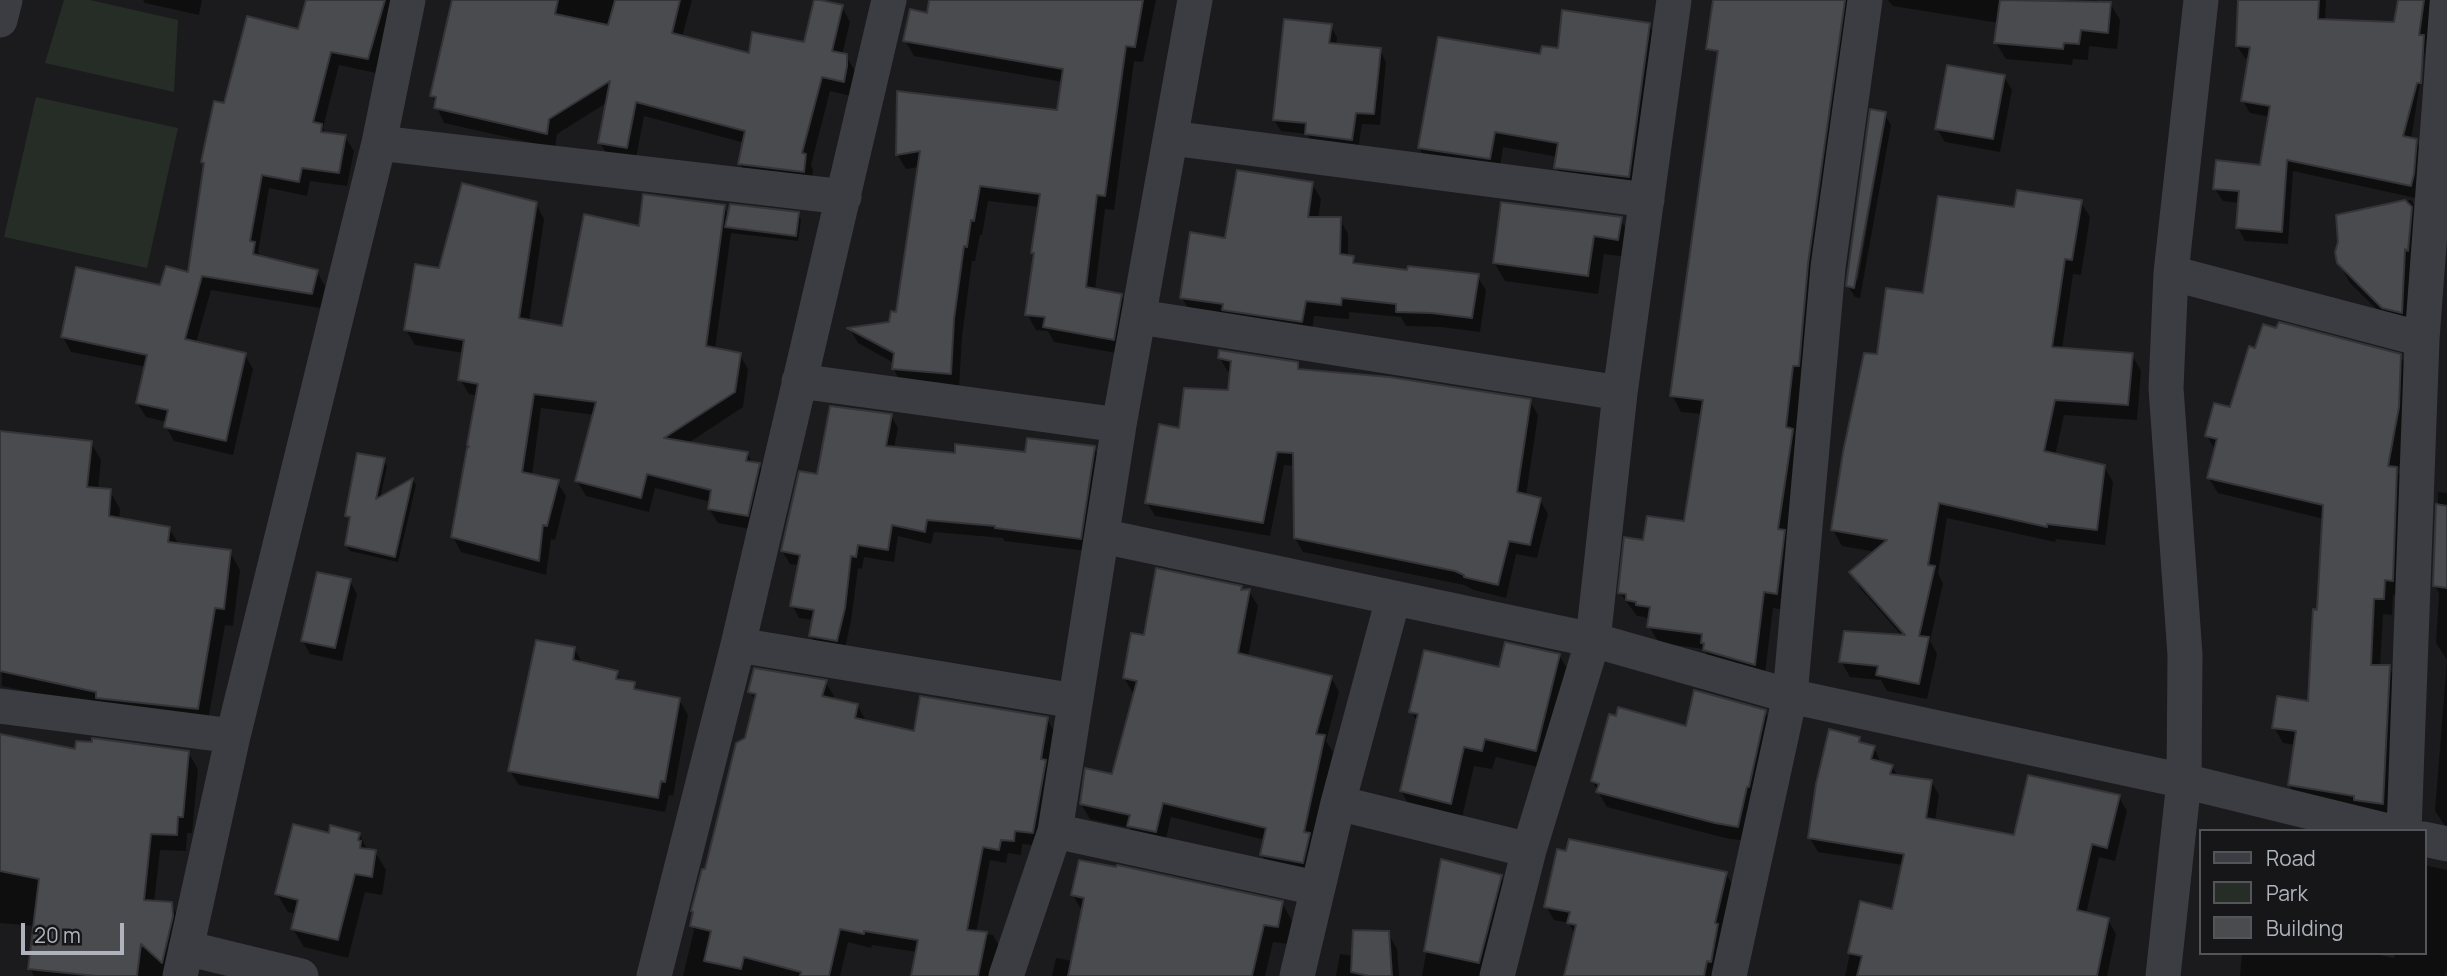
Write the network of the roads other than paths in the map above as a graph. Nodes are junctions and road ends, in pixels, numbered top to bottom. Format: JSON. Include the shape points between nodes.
{"nodes":[{"id":1,"x":5,"y":0,"type":"edge"},
{"id":2,"x":408,"y":0,"type":"edge"},
{"id":3,"x":889,"y":0,"type":"edge"},
{"id":4,"x":1195,"y":0,"type":"edge"},
{"id":5,"x":1674,"y":0,"type":"edge"},
{"id":6,"x":1865,"y":0,"type":"edge"},
{"id":7,"x":2201,"y":0,"type":"edge"},
{"id":8,"x":2447,"y":4,"type":"edge"},
{"id":9,"x":0,"y":20,"type":"edge"},
{"id":10,"x":2445,"y":75,"type":"edge"},
{"id":11,"x":1171,"y":138,"type":"junction"},
{"id":12,"x":379,"y":143,"type":"junction"},
{"id":13,"x":844,"y":197,"type":"junction"},
{"id":14,"x":1647,"y":200,"type":"junction"},
{"id":15,"x":2171,"y":273,"type":"junction"},
{"id":16,"x":1140,"y":317,"type":"junction"},
{"id":17,"x":2423,"y":339,"type":"junction"},
{"id":18,"x":799,"y":381,"type":"junction"},
{"id":19,"x":1620,"y":393,"type":"junction"},
{"id":20,"x":1119,"y":425,"type":"junction"},
{"id":21,"x":1102,"y":536,"type":"junction"},
{"id":22,"x":1394,"y":600,"type":"junction"},
{"id":23,"x":1593,"y":640,"type":"junction"},
{"id":24,"x":738,"y":645,"type":"junction"},
{"id":25,"x":1790,"y":696,"type":"junction"},
{"id":26,"x":1075,"y":701,"type":"junction"},
{"id":27,"x":0,"y":706,"type":"edge"},
{"id":28,"x":233,"y":736,"type":"junction"},
{"id":29,"x":2184,"y":781,"type":"junction"},
{"id":30,"x":1338,"y":803,"type":"junction"},
{"id":31,"x":2381,"y":829,"type":"edge"},
{"id":32,"x":2404,"y":829,"type":"edge"},
{"id":33,"x":1055,"y":831,"type":"junction"},
{"id":34,"x":2426,"y":839,"type":"edge"},
{"id":35,"x":2447,"y":844,"type":"edge"},
{"id":36,"x":1529,"y":850,"type":"junction"},
{"id":37,"x":1317,"y":888,"type":"junction"},
{"id":38,"x":183,"y":962,"type":"edge"},
{"id":39,"x":301,"y":976,"type":"edge"},
{"id":40,"x":654,"y":976,"type":"edge"},
{"id":41,"x":1006,"y":976,"type":"edge"},
{"id":42,"x":1297,"y":976,"type":"edge"},
{"id":43,"x":1497,"y":976,"type":"edge"},
{"id":44,"x":1729,"y":976,"type":"edge"},
{"id":45,"x":2163,"y":976,"type":"edge"}],
"edges":[{"from":1,"to":9,"type":"street"},
{"from":2,"to":12,"type":"street"},
{"from":3,"to":13,"type":"street"},
{"from":4,"to":11,"type":"street"},
{"from":5,"to":14,"type":"street"},
{"from":6,"to":25,"type":"street","via":[[1828,267]]},
{"from":7,"to":15,"type":"street"},
{"from":8,"to":10,"type":"street"},
{"from":10,"to":17,"type":"street"},
{"from":11,"to":14,"type":"street"},
{"from":11,"to":16,"type":"street"},
{"from":12,"to":13,"type":"street"},
{"from":12,"to":28,"type":"street"},
{"from":13,"to":18,"type":"street"},
{"from":14,"to":19,"type":"street"},
{"from":15,"to":17,"type":"street"},
{"from":15,"to":29,"type":"street","via":[[2166,388],[2185,655]]},
{"from":16,"to":19,"type":"street"},
{"from":16,"to":20,"type":"street"},
{"from":17,"to":32,"type":"street"},
{"from":18,"to":20,"type":"street"},
{"from":18,"to":24,"type":"street"},
{"from":19,"to":23,"type":"street"},
{"from":20,"to":21,"type":"street"},
{"from":21,"to":22,"type":"street"},
{"from":21,"to":26,"type":"street"},
{"from":22,"to":23,"type":"street"},
{"from":22,"to":30,"type":"street"},
{"from":23,"to":25,"type":"street"},
{"from":23,"to":36,"type":"street"},
{"from":24,"to":26,"type":"street"},
{"from":24,"to":40,"type":"street"},
{"from":25,"to":29,"type":"street"},
{"from":25,"to":44,"type":"street"},
{"from":26,"to":33,"type":"street"},
{"from":27,"to":28,"type":"street"},
{"from":28,"to":38,"type":"street"},
{"from":29,"to":31,"type":"street"},
{"from":29,"to":45,"type":"street"},
{"from":30,"to":36,"type":"street"},
{"from":30,"to":37,"type":"street"},
{"from":33,"to":37,"type":"street"},
{"from":33,"to":41,"type":"street"},
{"from":34,"to":35,"type":"street"},
{"from":36,"to":43,"type":"street"},
{"from":37,"to":42,"type":"street"},
{"from":38,"to":39,"type":"street"}]}
